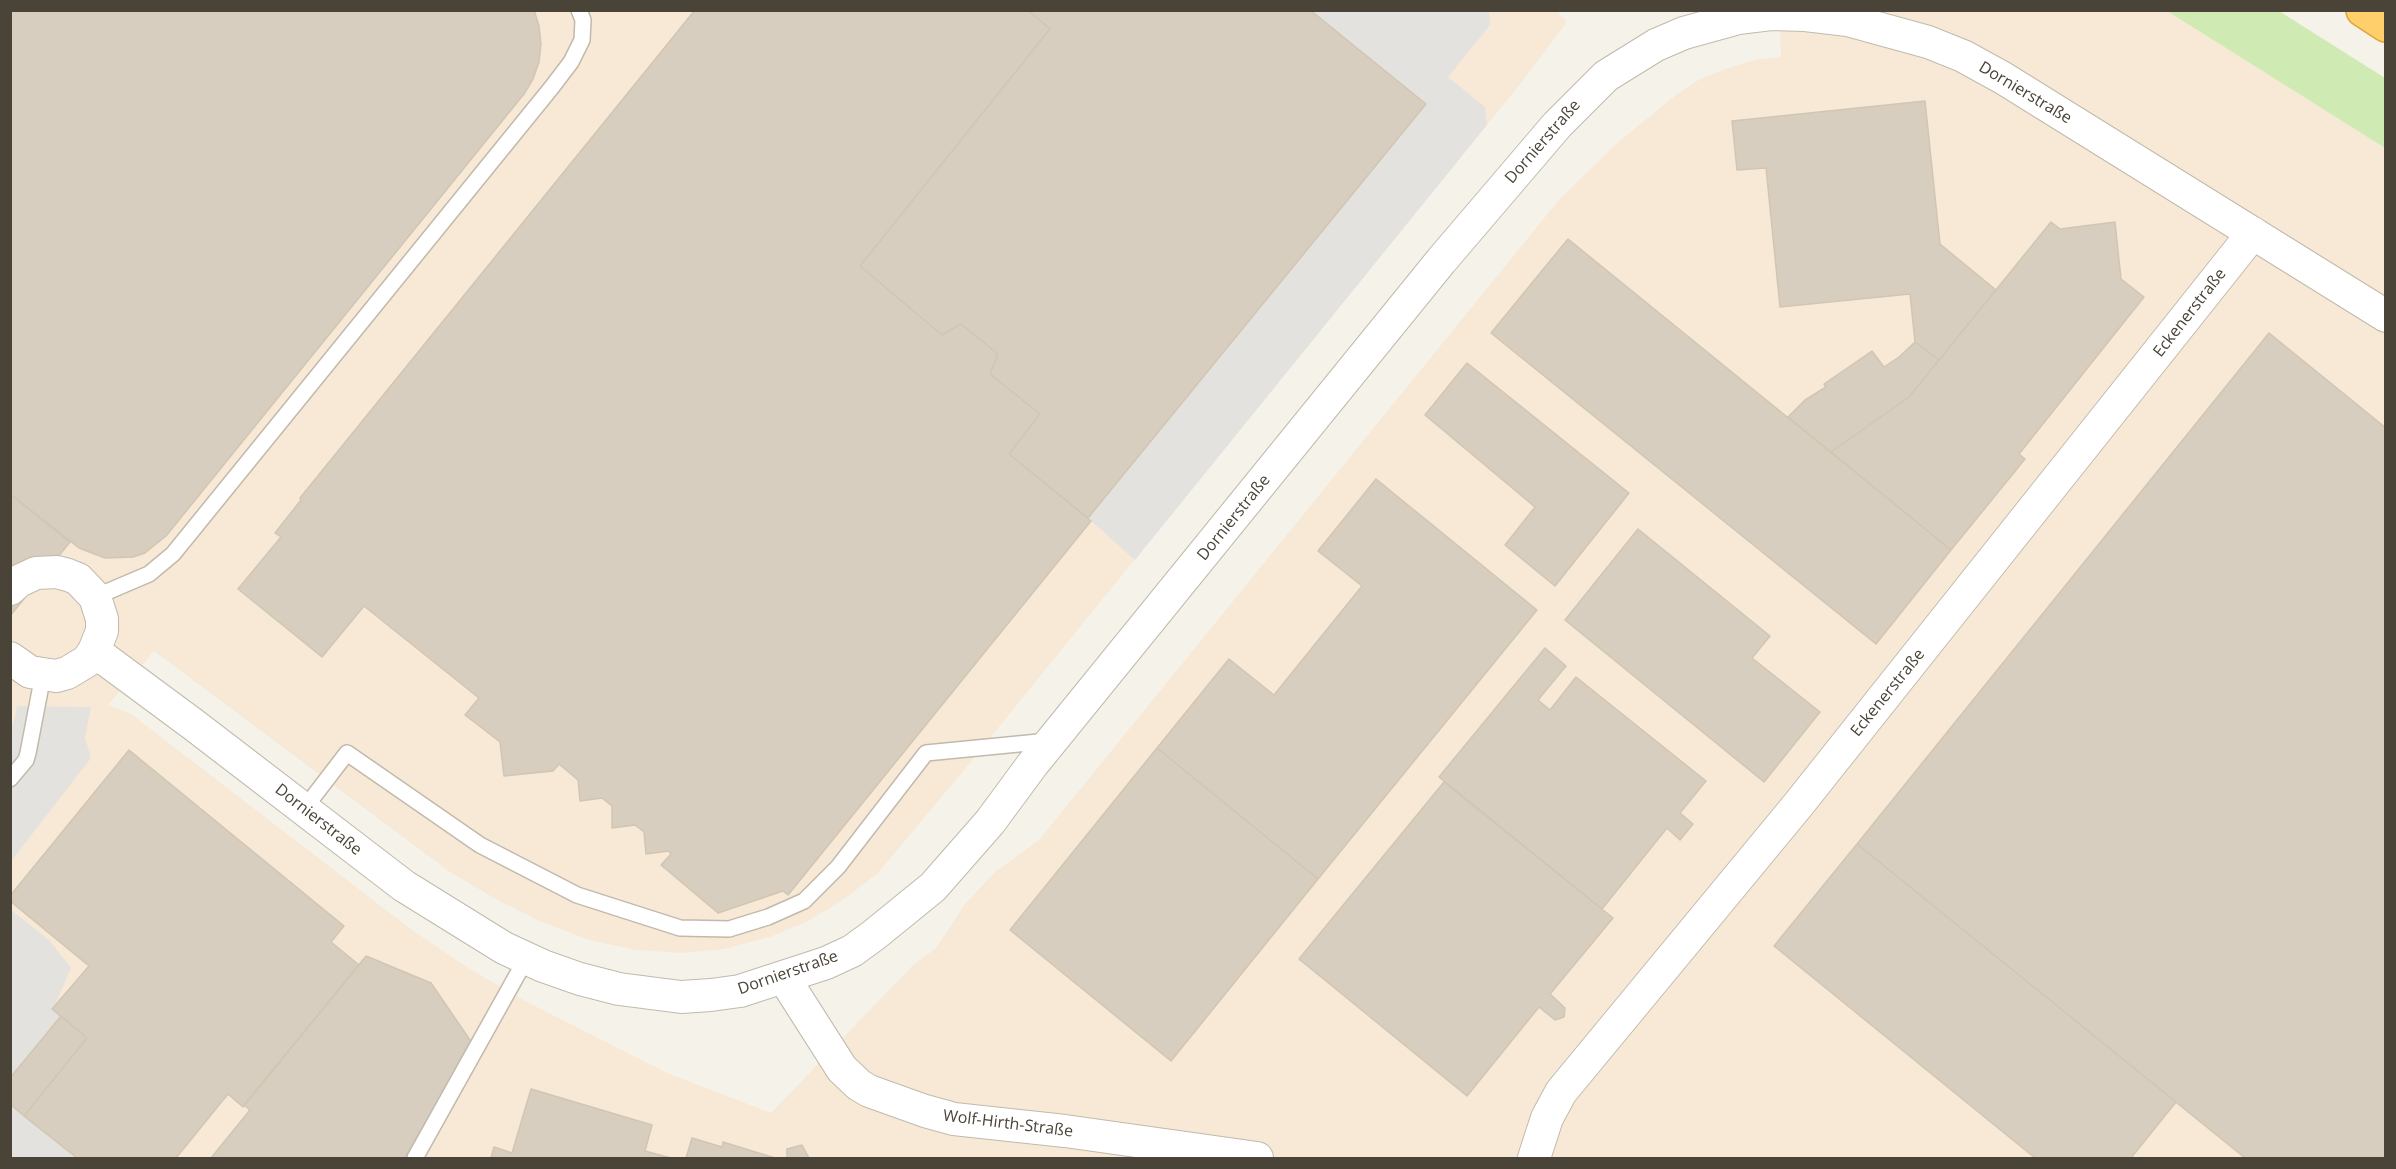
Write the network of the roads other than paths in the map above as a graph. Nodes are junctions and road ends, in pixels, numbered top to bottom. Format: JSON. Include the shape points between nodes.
{"nodes":[{"id":1,"x":579,"y":10,"type":"edge"},
{"id":2,"x":2363,"y":10,"type":"edge"},
{"id":3,"x":2385,"y":25,"type":"edge"},
{"id":4,"x":2253,"y":233,"type":"junction"},
{"id":5,"x":2385,"y":316,"type":"edge"},
{"id":6,"x":10,"y":589,"type":"edge"},
{"id":7,"x":95,"y":597,"type":"junction"},
{"id":8,"x":94,"y":651,"type":"junction"},
{"id":9,"x":10,"y":658,"type":"edge"},
{"id":10,"x":43,"y":675,"type":"junction"},
{"id":11,"x":1052,"y":741,"type":"junction"},
{"id":12,"x":10,"y":779,"type":"edge"},
{"id":13,"x":304,"y":810,"type":"junction"},
{"id":14,"x":526,"y":959,"type":"junction"},
{"id":15,"x":784,"y":978,"type":"junction"},
{"id":16,"x":415,"y":1158,"type":"edge"},
{"id":17,"x":1257,"y":1158,"type":"edge"},
{"id":18,"x":1534,"y":1158,"type":"edge"}],
"edges":[{"from":1,"to":7,"type":"lane","via":[[582,40],[571,62],[173,554],[149,574]]},
{"from":2,"to":3,"type":"highway"},
{"from":4,"to":5,"type":"street","name":"Dornierstraße"},
{"from":4,"to":11,"type":"street","name":"Dornierstraße","via":[[2003,78],[1928,42],[1848,20],[1805,15],[1738,18],[1684,33],[1656,45],[1606,76],[1557,124]]},
{"from":4,"to":18,"type":"street","name":"Eckenerstraße","via":[[1798,805],[1561,1092],[1547,1118]]},
{"from":6,"to":7,"type":"street","via":[[27,576],[57,572],[78,579]]},
{"from":7,"to":8,"type":"street","via":[[102,631]]},
{"from":8,"to":10,"type":"street","via":[[87,661],[67,673]]},
{"from":8,"to":13,"type":"street","name":"Dornierstraße"},
{"from":9,"to":10,"type":"street","via":[[30,672]]},
{"from":10,"to":12,"type":"lane","via":[[26,760]]},
{"from":11,"to":13,"type":"lane","via":[[926,753],[837,867],[804,901],[729,929],[680,928],[577,895],[480,845],[347,753]]},
{"from":11,"to":15,"type":"street","name":"Dornierstraße","via":[[990,822],[918,901],[852,951]]},
{"from":13,"to":14,"type":"street","name":"Dornierstraße","via":[[404,886]]},
{"from":14,"to":15,"type":"street","name":"Dornierstraße","via":[[590,982],[681,997],[740,991]]},
{"from":14,"to":16,"type":"lane"},
{"from":15,"to":17,"type":"street","name":"Wolf-Hirth-Straße","via":[[842,1069],[860,1086],[925,1112]]}]}
